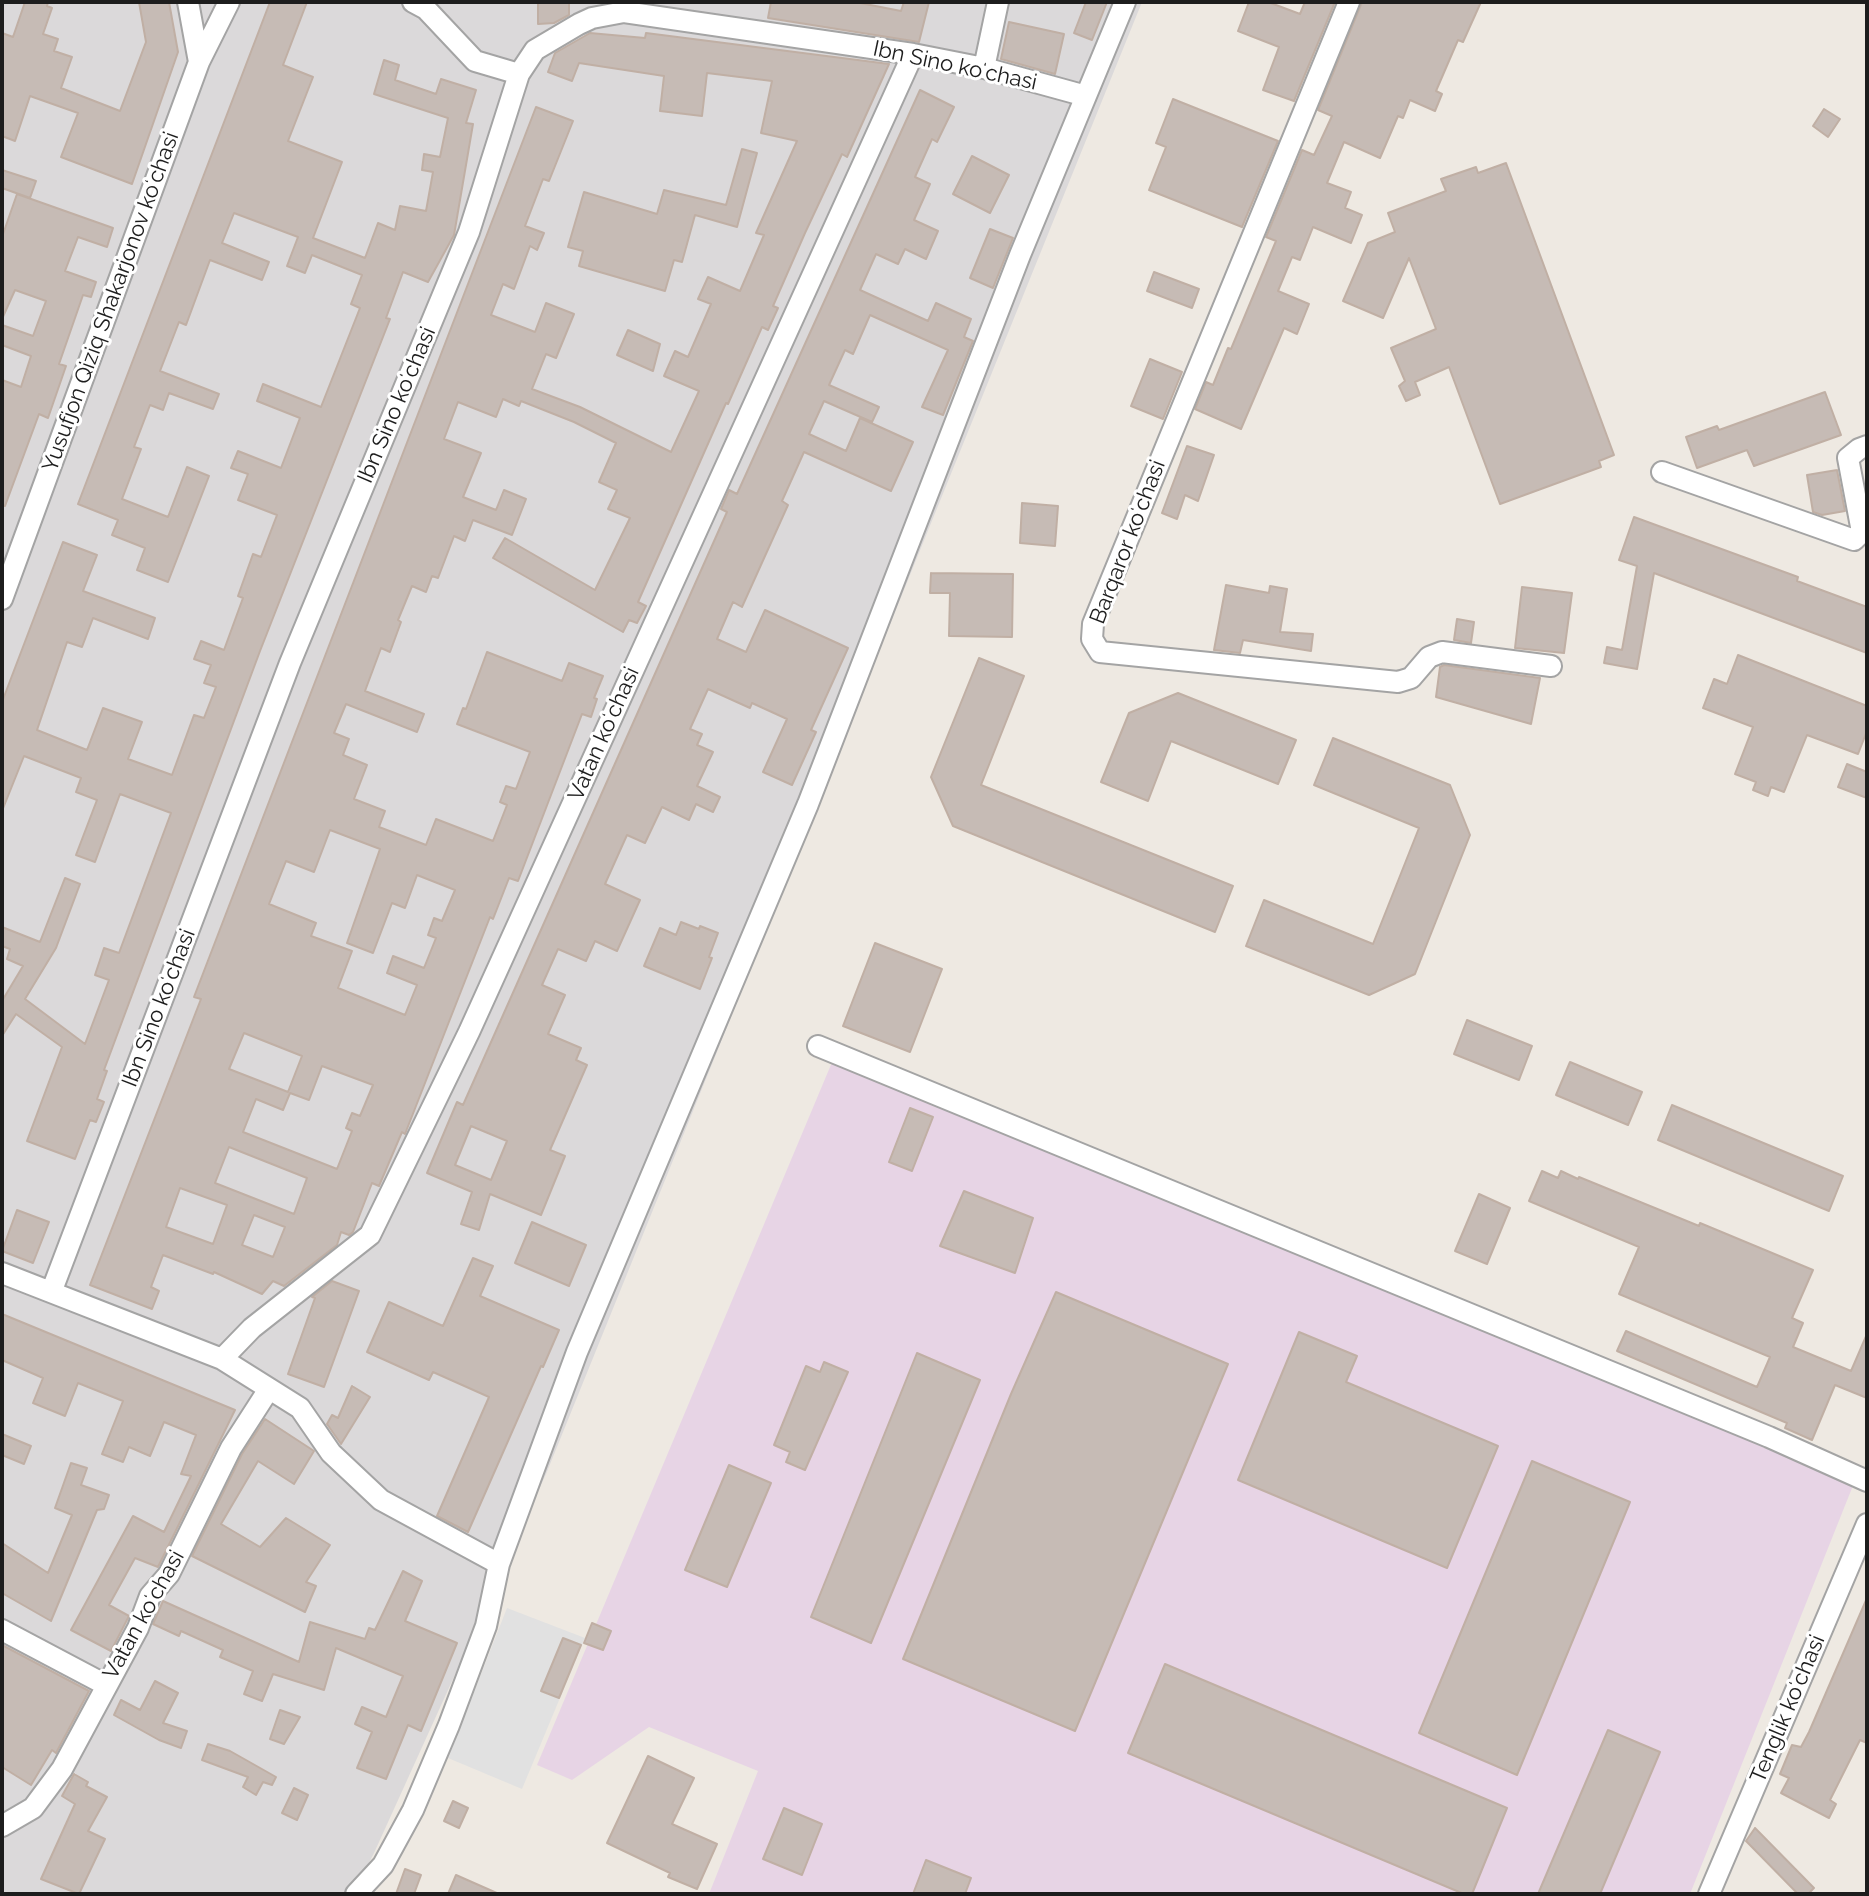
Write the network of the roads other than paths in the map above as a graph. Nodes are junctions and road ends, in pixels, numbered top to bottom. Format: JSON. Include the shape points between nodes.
{"nodes":[{"id":1,"x":188,"y":2,"type":"edge"},
{"id":2,"x":229,"y":2,"type":"edge"},
{"id":3,"x":413,"y":2,"type":"edge"},
{"id":4,"x":998,"y":2,"type":"edge"},
{"id":5,"x":1125,"y":2,"type":"edge"},
{"id":6,"x":1349,"y":2,"type":"edge"},
{"id":7,"x":913,"y":54,"type":"junction"},
{"id":8,"x":199,"y":62,"type":"junction"},
{"id":9,"x":984,"y":68,"type":"junction"},
{"id":10,"x":519,"y":74,"type":"junction"},
{"id":11,"x":1086,"y":96,"type":"junction"},
{"id":12,"x":1867,"y":446,"type":"edge"},
{"id":13,"x":1662,"y":472,"type":"dead end"},
{"id":14,"x":2,"y":599,"type":"edge"},
{"id":15,"x":1551,"y":666,"type":"dead end"},
{"id":16,"x":818,"y":1046,"type":"dead end"},
{"id":17,"x":2,"y":1273,"type":"edge"},
{"id":18,"x":52,"y":1290,"type":"junction"},
{"id":19,"x":222,"y":1359,"type":"junction"},
{"id":20,"x":269,"y":1389,"type":"junction"},
{"id":21,"x":1867,"y":1481,"type":"edge"},
{"id":22,"x":1867,"y":1524,"type":"edge"},
{"id":23,"x":499,"y":1564,"type":"junction"},
{"id":24,"x":2,"y":1630,"type":"edge"},
{"id":25,"x":106,"y":1685,"type":"junction"},
{"id":26,"x":2,"y":1826,"type":"edge"},
{"id":27,"x":356,"y":1894,"type":"edge"},
{"id":28,"x":1709,"y":1894,"type":"edge"}],
"edges":[{"from":1,"to":8,"type":"street"},
{"from":2,"to":8,"type":"street","name":"Yusufjon Qiziq Shakarjonov koʻchasi"},
{"from":3,"to":10,"type":"street","via":[[475,61]]},
{"from":4,"to":9,"type":"street"},
{"from":5,"to":11,"type":"street"},
{"from":6,"to":15,"type":"street","name":"Barqaror koʻchasi","via":[[1093,624],[1092,639],[1100,652],[1398,682],[1411,678],[1429,657],[1442,652]]},
{"from":7,"to":9,"type":"street","name":"Ibn Sino koʻchasi"},
{"from":7,"to":10,"type":"street","name":"Ibn Sino koʻchasi","via":[[624,12],[579,24],[535,50]]},
{"from":7,"to":19,"type":"street","name":"Vatan koʻchasi","via":[[469,1032],[370,1235],[252,1328]]},
{"from":8,"to":14,"type":"street","name":"Yusufjon Qiziq Shakarjonov koʻchasi"},
{"from":9,"to":11,"type":"street","name":"Ibn Sino koʻchasi"},
{"from":10,"to":18,"type":"street","name":"Ibn Sino koʻchasi","via":[[469,232],[290,663]]},
{"from":11,"to":23,"type":"street","via":[[808,804],[577,1352]]},
{"from":12,"to":13,"type":"street","via":[[1848,458],[1862,532],[1854,540]]},
{"from":16,"to":21,"type":"street"},
{"from":17,"to":18,"type":"street"},
{"from":18,"to":19,"type":"street"},
{"from":19,"to":20,"type":"street"},
{"from":20,"to":23,"type":"street","via":[[300,1408],[331,1453],[381,1500]]},
{"from":20,"to":25,"type":"street","name":"Vatan koʻchasi","via":[[231,1448]]},
{"from":22,"to":28,"type":"street","name":"Tenglik koʻchasi"},
{"from":23,"to":27,"type":"street","via":[[486,1626],[413,1810],[383,1865]]},
{"from":24,"to":25,"type":"street"},
{"from":25,"to":26,"type":"street","name":"Vatan koʻchasi","via":[[62,1769],[33,1808]]}]}
